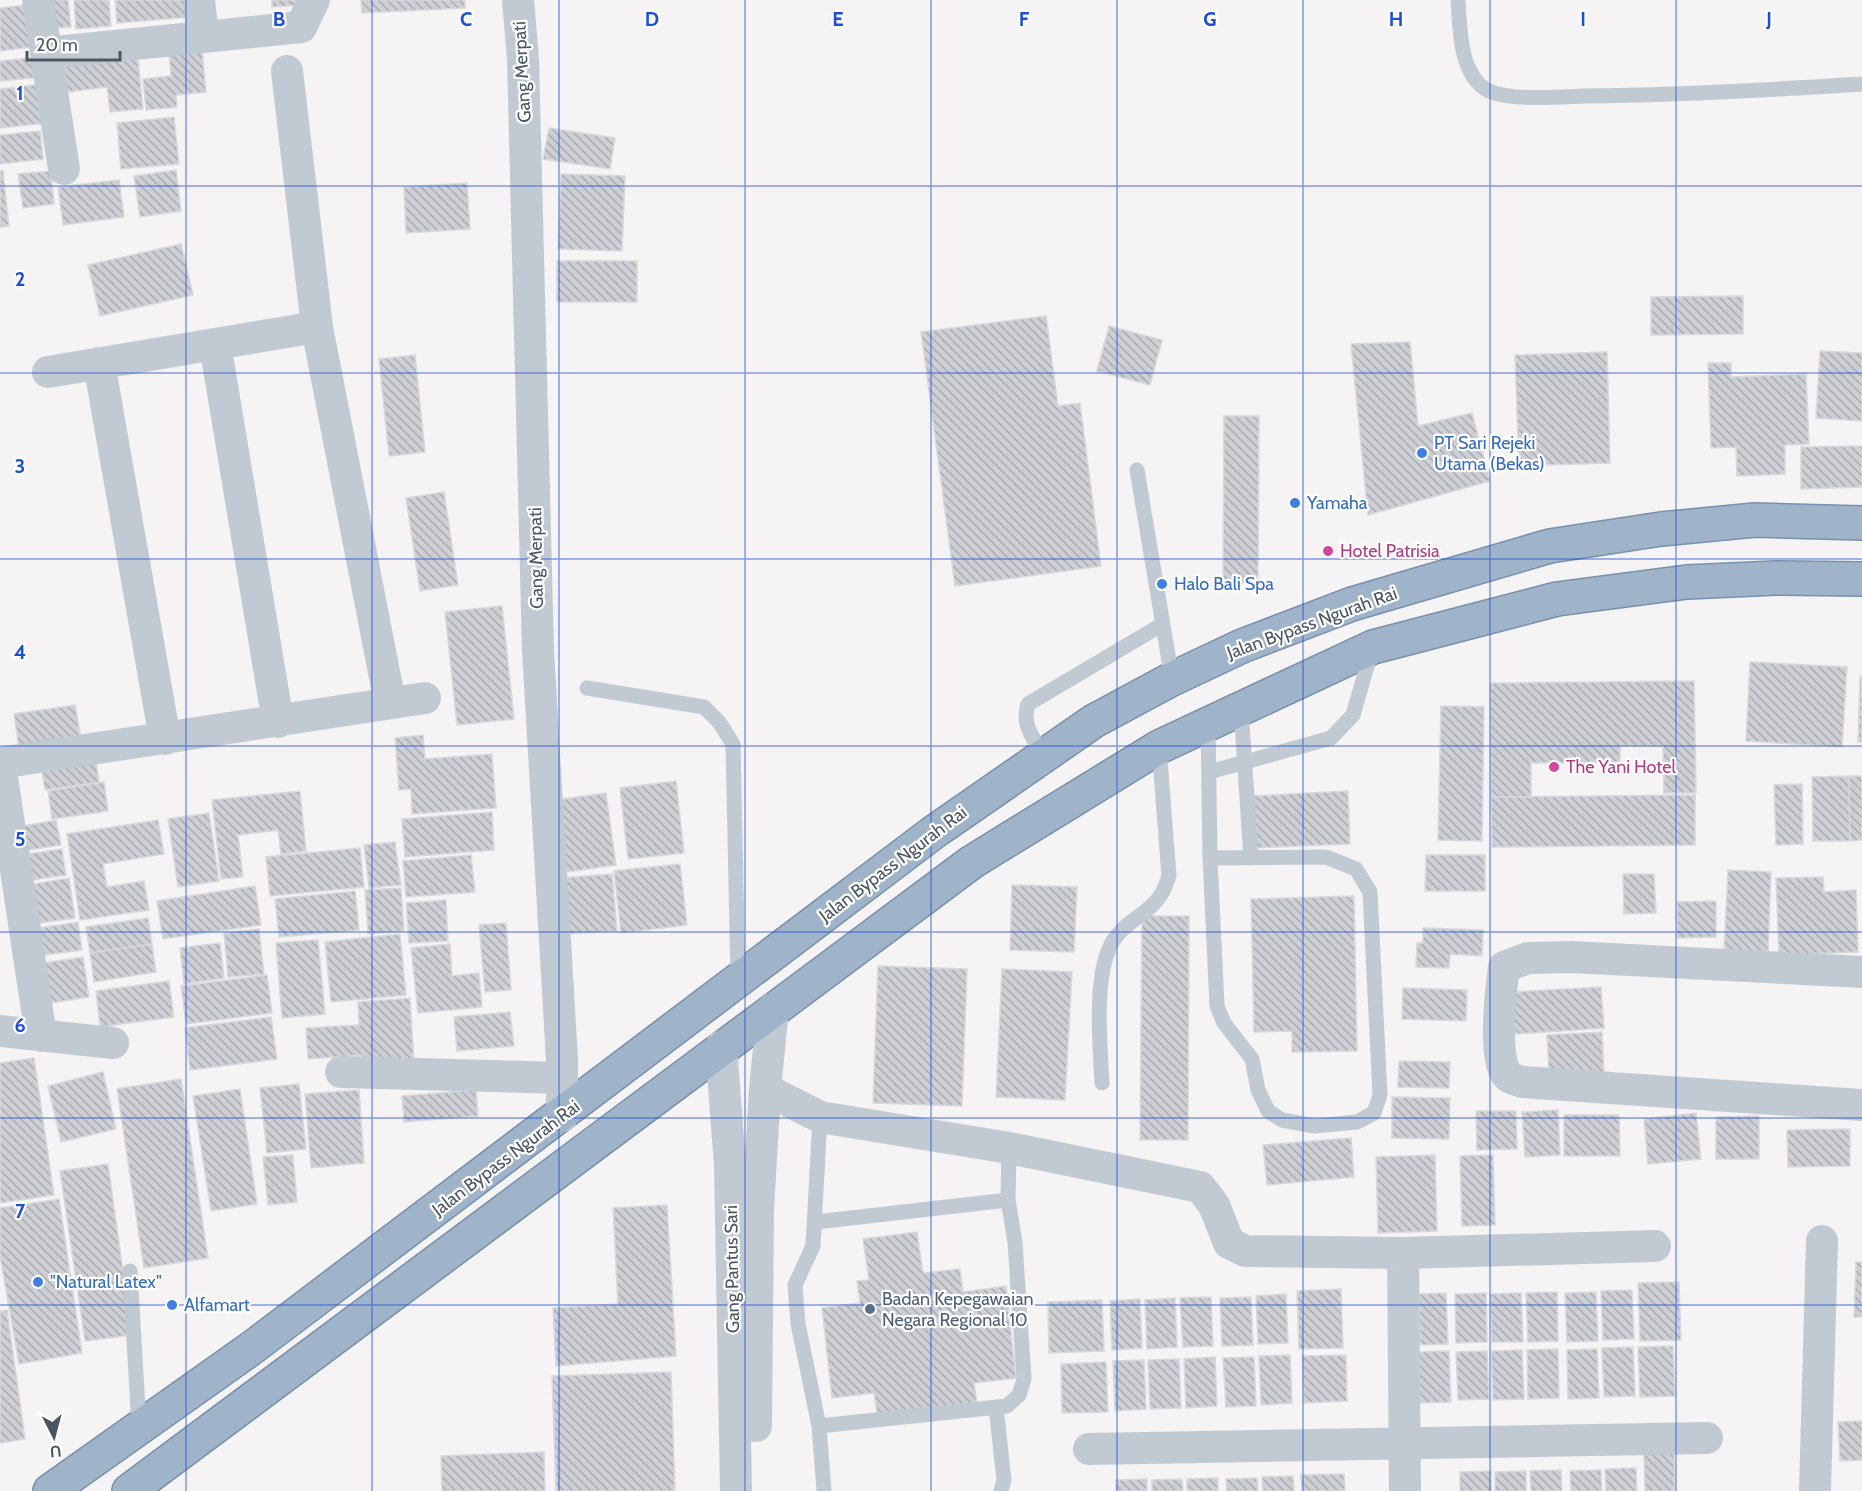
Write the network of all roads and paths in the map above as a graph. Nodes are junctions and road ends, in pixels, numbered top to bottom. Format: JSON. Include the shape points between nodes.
{"nodes":[{"id":1,"x":38,"y":0,"type":"edge"},
{"id":2,"x":200,"y":0,"type":"edge"},
{"id":3,"x":314,"y":0,"type":"edge"},
{"id":4,"x":518,"y":0,"type":"edge"},
{"id":5,"x":1458,"y":0,"type":"edge"},
{"id":6,"x":203,"y":37,"type":"junction"},
{"id":7,"x":46,"y":53,"type":"junction"},
{"id":8,"x":287,"y":71,"type":"dead end"},
{"id":9,"x":1862,"y":84,"type":"edge"},
{"id":10,"x":64,"y":169,"type":"dead end"},
{"id":11,"x":316,"y":327,"type":"junction"},
{"id":12,"x":214,"y":344,"type":"junction"},
{"id":13,"x":99,"y":363,"type":"junction"},
{"id":14,"x":48,"y":372,"type":"dead end"},
{"id":15,"x":1137,"y":470,"type":"dead end"},
{"id":16,"x":1862,"y":523,"type":"edge"},
{"id":17,"x":1862,"y":579,"type":"edge"},
{"id":18,"x":1163,"y":624,"type":"junction"},
{"id":19,"x":1373,"y":647,"type":"junction"},
{"id":20,"x":1172,"y":679,"type":"junction"},
{"id":21,"x":587,"y":688,"type":"dead end"},
{"id":22,"x":425,"y":698,"type":"dead end"},
{"id":23,"x":390,"y":703,"type":"junction"},
{"id":24,"x":1241,"y":708,"type":"junction"},
{"id":25,"x":278,"y":722,"type":"junction"},
{"id":26,"x":1208,"y":723,"type":"junction"},
{"id":27,"x":165,"y":739,"type":"junction"},
{"id":28,"x":1159,"y":747,"type":"junction"},
{"id":29,"x":1044,"y":756,"type":"junction"},
{"id":30,"x":0,"y":764,"type":"edge"},
{"id":31,"x":1245,"y":764,"type":"junction"},
{"id":32,"x":1209,"y":772,"type":"junction"},
{"id":33,"x":1210,"y":858,"type":"junction"},
{"id":34,"x":1251,"y":858,"type":"junction"},
{"id":35,"x":1862,"y":972,"type":"edge"},
{"id":36,"x":738,"y":982,"type":"junction"},
{"id":37,"x":772,"y":1009,"type":"junction"},
{"id":38,"x":0,"y":1031,"type":"edge"},
{"id":39,"x":41,"y":1036,"type":"junction"},
{"id":40,"x":113,"y":1043,"type":"dead end"},
{"id":41,"x":721,"y":1047,"type":"junction"},
{"id":42,"x":341,"y":1072,"type":"dead end"},
{"id":43,"x":562,"y":1078,"type":"junction"},
{"id":44,"x":1102,"y":1083,"type":"dead end"},
{"id":45,"x":765,"y":1089,"type":"junction"},
{"id":46,"x":1862,"y":1105,"type":"edge"},
{"id":47,"x":562,"y":1116,"type":"junction"},
{"id":48,"x":820,"y":1117,"type":"junction"},
{"id":49,"x":1009,"y":1148,"type":"junction"},
{"id":50,"x":1008,"y":1200,"type":"junction"},
{"id":51,"x":816,"y":1222,"type":"junction"},
{"id":52,"x":1822,"y":1241,"type":"dead end"},
{"id":53,"x":1655,"y":1246,"type":"dead end"},
{"id":54,"x":1403,"y":1252,"type":"junction"},
{"id":55,"x":130,"y":1270,"type":"dead end"},
{"id":56,"x":249,"y":1350,"type":"junction"},
{"id":57,"x":275,"y":1382,"type":"junction"},
{"id":58,"x":996,"y":1407,"type":"junction"},
{"id":59,"x":139,"y":1426,"type":"junction"},
{"id":60,"x":819,"y":1426,"type":"junction"},
{"id":61,"x":1707,"y":1438,"type":"dead end"},
{"id":62,"x":1404,"y":1443,"type":"junction"},
{"id":63,"x":1089,"y":1449,"type":"dead end"},
{"id":64,"x":50,"y":1491,"type":"edge"},
{"id":65,"x":129,"y":1491,"type":"edge"},
{"id":66,"x":736,"y":1491,"type":"edge"},
{"id":67,"x":756,"y":1491,"type":"edge"},
{"id":68,"x":824,"y":1491,"type":"edge"},
{"id":69,"x":1001,"y":1491,"type":"edge"},
{"id":70,"x":1405,"y":1491,"type":"edge"},
{"id":71,"x":1815,"y":1491,"type":"edge"}],
"edges":[{"from":1,"to":7,"type":"street"},
{"from":2,"to":6,"type":"street"},
{"from":3,"to":6,"type":"street","via":[[301,27]]},
{"from":4,"to":43,"type":"street","name":"Gang Merpati","via":[[524,71],[538,651]]},
{"from":5,"to":9,"type":"lane","via":[[1461,49],[1472,73],[1489,90],[1525,97],[1711,95]]},
{"from":6,"to":7,"type":"street"},
{"from":7,"to":10,"type":"street"},
{"from":8,"to":11,"type":"street"},
{"from":11,"to":12,"type":"street"},
{"from":11,"to":23,"type":"street"},
{"from":12,"to":13,"type":"street"},
{"from":12,"to":25,"type":"street"},
{"from":13,"to":14,"type":"street"},
{"from":13,"to":27,"type":"street"},
{"from":15,"to":18,"type":"lane"},
{"from":16,"to":20,"type":"highway","name":"Jalan Bypass Ngurah Rai","via":[[1755,520],[1550,546],[1352,604],[1242,646]]},
{"from":17,"to":19,"type":"highway","via":[[1687,582],[1557,599]]},
{"from":18,"to":20,"type":"lane"},
{"from":18,"to":29,"type":"lane","via":[[1028,704],[1024,716]]},
{"from":19,"to":24,"type":"highway"},
{"from":19,"to":31,"type":"lane","via":[[1353,715],[1331,738]]},
{"from":20,"to":29,"type":"highway","name":"Jalan Bypass Ngurah Rai","via":[[1094,721]]},
{"from":21,"to":36,"type":"lane","via":[[704,707],[733,744]]},
{"from":22,"to":23,"type":"street"},
{"from":23,"to":25,"type":"street"},
{"from":24,"to":26,"type":"highway"},
{"from":24,"to":31,"type":"lane"},
{"from":25,"to":27,"type":"street"},
{"from":26,"to":28,"type":"highway"},
{"from":26,"to":32,"type":"lane"},
{"from":27,"to":30,"type":"street"},
{"from":28,"to":37,"type":"highway","via":[[972,862]]},
{"from":28,"to":44,"type":"lane","via":[[1169,876],[1162,895],[1112,942],[1104,965],[1098,1024]]},
{"from":29,"to":36,"type":"highway","name":"Jalan Bypass Ngurah Rai","via":[[934,832]]},
{"from":30,"to":39,"type":"street"},
{"from":31,"to":32,"type":"lane"},
{"from":31,"to":34,"type":"lane"},
{"from":32,"to":33,"type":"lane"},
{"from":33,"to":34,"type":"lane"},
{"from":33,"to":34,"type":"lane","via":[[1217,1006],[1224,1023],[1252,1059],[1258,1090],[1268,1112],[1282,1120],[1315,1126],[1357,1122],[1374,1113],[1380,1095],[1370,892],[1356,869],[1326,857]]},
{"from":35,"to":46,"type":"street","via":[[1528,958],[1504,967],[1500,1037],[1501,1064],[1508,1077],[1522,1082]]},
{"from":36,"to":47,"type":"highway","name":"Jalan Bypass Ngurah Rai"},
{"from":37,"to":41,"type":"highway"},
{"from":37,"to":45,"type":"street"},
{"from":38,"to":39,"type":"street"},
{"from":39,"to":40,"type":"street"},
{"from":41,"to":57,"type":"highway"},
{"from":41,"to":66,"type":"street","name":"Gang Pantus Sari","via":[[730,1166]]},
{"from":42,"to":43,"type":"street"},
{"from":43,"to":47,"type":"street","name":"Gang Merpati"},
{"from":45,"to":48,"type":"street"},
{"from":45,"to":67,"type":"street","via":[[758,1210]]},
{"from":47,"to":56,"type":"highway","name":"Jalan Bypass Ngurah Rai"},
{"from":48,"to":49,"type":"street"},
{"from":48,"to":51,"type":"lane"},
{"from":49,"to":50,"type":"lane"},
{"from":49,"to":54,"type":"street","via":[[1200,1187],[1214,1205],[1229,1243],[1245,1251]]},
{"from":50,"to":51,"type":"lane"},
{"from":50,"to":58,"type":"lane","via":[[1015,1242],[1024,1379],[1019,1395],[1007,1406]]},
{"from":51,"to":60,"type":"lane","via":[[813,1246],[795,1285],[798,1324]]},
{"from":52,"to":71,"type":"street"},
{"from":53,"to":54,"type":"street"},
{"from":54,"to":62,"type":"street"},
{"from":55,"to":59,"type":"lane"},
{"from":56,"to":57,"type":"highway"},
{"from":56,"to":59,"type":"highway","name":"Jalan Bypass Ngurah Rai"},
{"from":57,"to":65,"type":"highway"},
{"from":58,"to":60,"type":"lane"},
{"from":58,"to":69,"type":"lane","via":[[1004,1480]]},
{"from":59,"to":64,"type":"highway","name":"Jalan Bypass Ngurah Rai"},
{"from":60,"to":68,"type":"lane"},
{"from":61,"to":62,"type":"street"},
{"from":62,"to":63,"type":"street"},
{"from":62,"to":70,"type":"street"}]}
